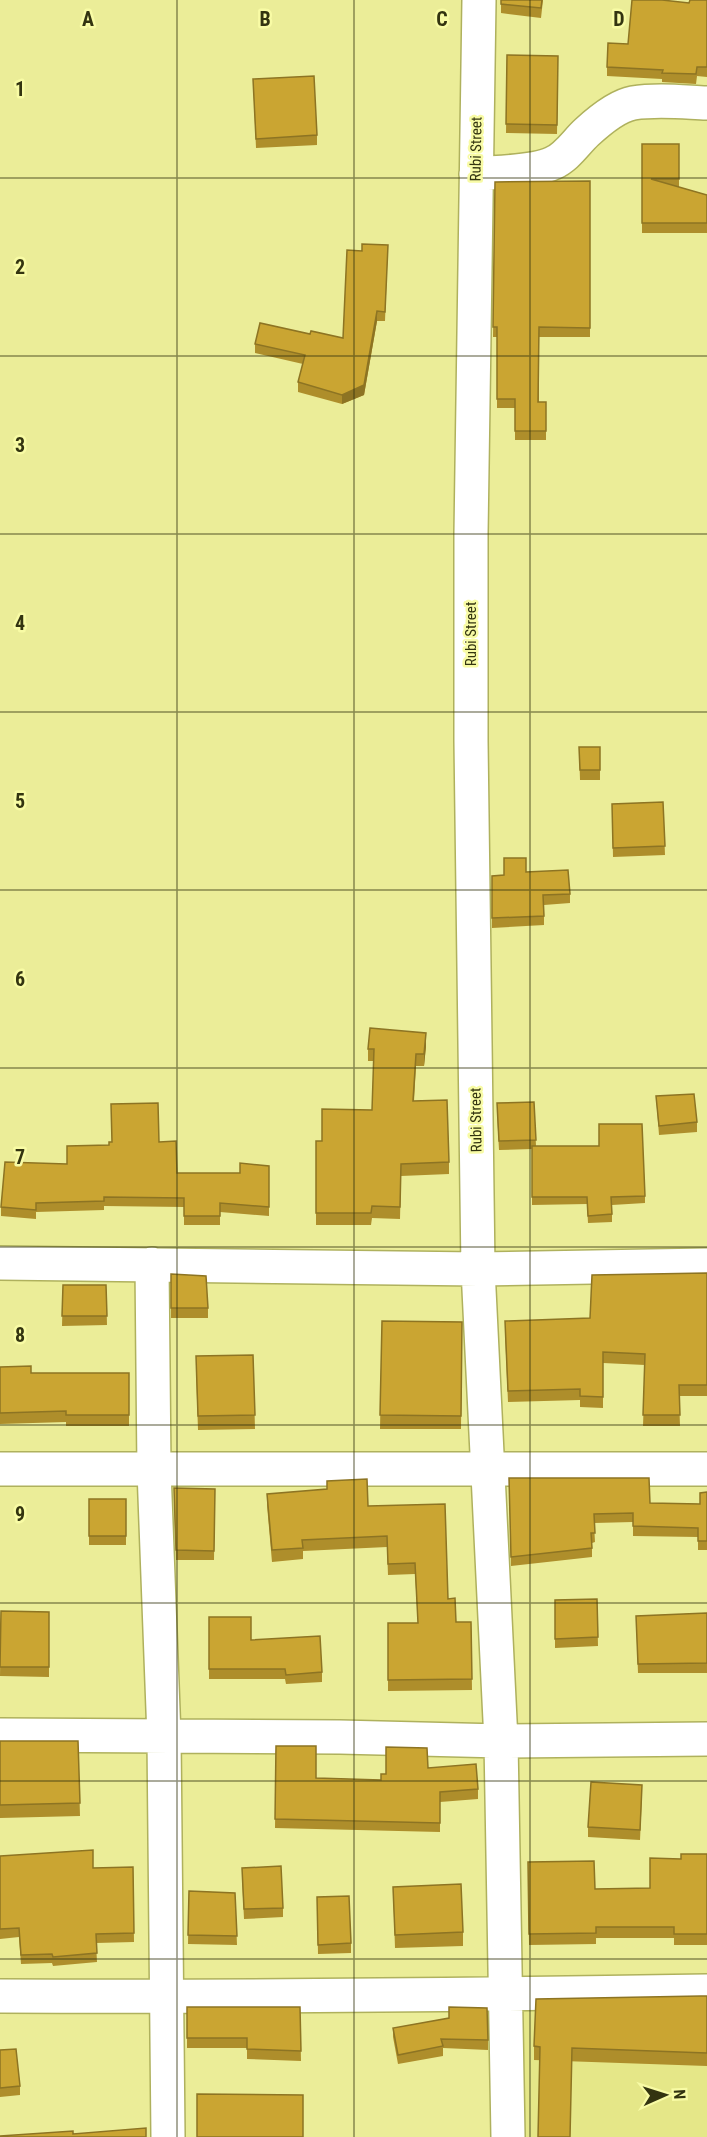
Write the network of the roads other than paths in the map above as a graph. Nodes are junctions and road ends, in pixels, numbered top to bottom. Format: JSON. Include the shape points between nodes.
{"nodes":[{"id":1,"x":479,"y":0,"type":"edge"},
{"id":2,"x":707,"y":103,"type":"edge"},
{"id":3,"x":476,"y":174,"type":"junction"},
{"id":4,"x":0,"y":1263,"type":"edge"},
{"id":5,"x":152,"y":1264,"type":"junction"},
{"id":6,"x":707,"y":1265,"type":"edge"},
{"id":7,"x":478,"y":1269,"type":"junction"},
{"id":8,"x":487,"y":1468,"type":"junction"},
{"id":9,"x":0,"y":1469,"type":"edge"},
{"id":10,"x":707,"y":1469,"type":"edge"},
{"id":11,"x":154,"y":1470,"type":"junction"},
{"id":12,"x":0,"y":1735,"type":"edge"},
{"id":13,"x":164,"y":1737,"type":"junction"},
{"id":14,"x":707,"y":1739,"type":"edge"},
{"id":15,"x":501,"y":1741,"type":"junction"},
{"id":16,"x":707,"y":1991,"type":"edge"},
{"id":17,"x":506,"y":1995,"type":"junction"},
{"id":18,"x":0,"y":1996,"type":"edge"},
{"id":19,"x":166,"y":1997,"type":"junction"},
{"id":20,"x":168,"y":2137,"type":"edge"},
{"id":21,"x":508,"y":2137,"type":"edge"}],
"edges":[{"from":1,"to":3,"type":"street","name":"Rubi Street"},
{"from":2,"to":3,"type":"street","via":[[632,103],[586,132],[553,164]]},
{"from":3,"to":7,"type":"street","name":"Rubi Street","via":[[471,741]]},
{"from":4,"to":5,"type":"street"},
{"from":5,"to":7,"type":"street"},
{"from":5,"to":11,"type":"street"},
{"from":6,"to":7,"type":"street"},
{"from":7,"to":8,"type":"street","name":"Rubi Street"},
{"from":8,"to":10,"type":"street"},
{"from":8,"to":11,"type":"street"},
{"from":8,"to":15,"type":"street","name":"Rubi Street"},
{"from":9,"to":11,"type":"street"},
{"from":11,"to":13,"type":"street"},
{"from":12,"to":13,"type":"street"},
{"from":13,"to":15,"type":"street"},
{"from":13,"to":19,"type":"street"},
{"from":14,"to":15,"type":"street"},
{"from":15,"to":17,"type":"street","name":"Rubi Street"},
{"from":16,"to":17,"type":"street"},
{"from":17,"to":19,"type":"street"},
{"from":17,"to":21,"type":"street","name":"Rubi Street"},
{"from":18,"to":19,"type":"street"},
{"from":19,"to":20,"type":"street"}]}
